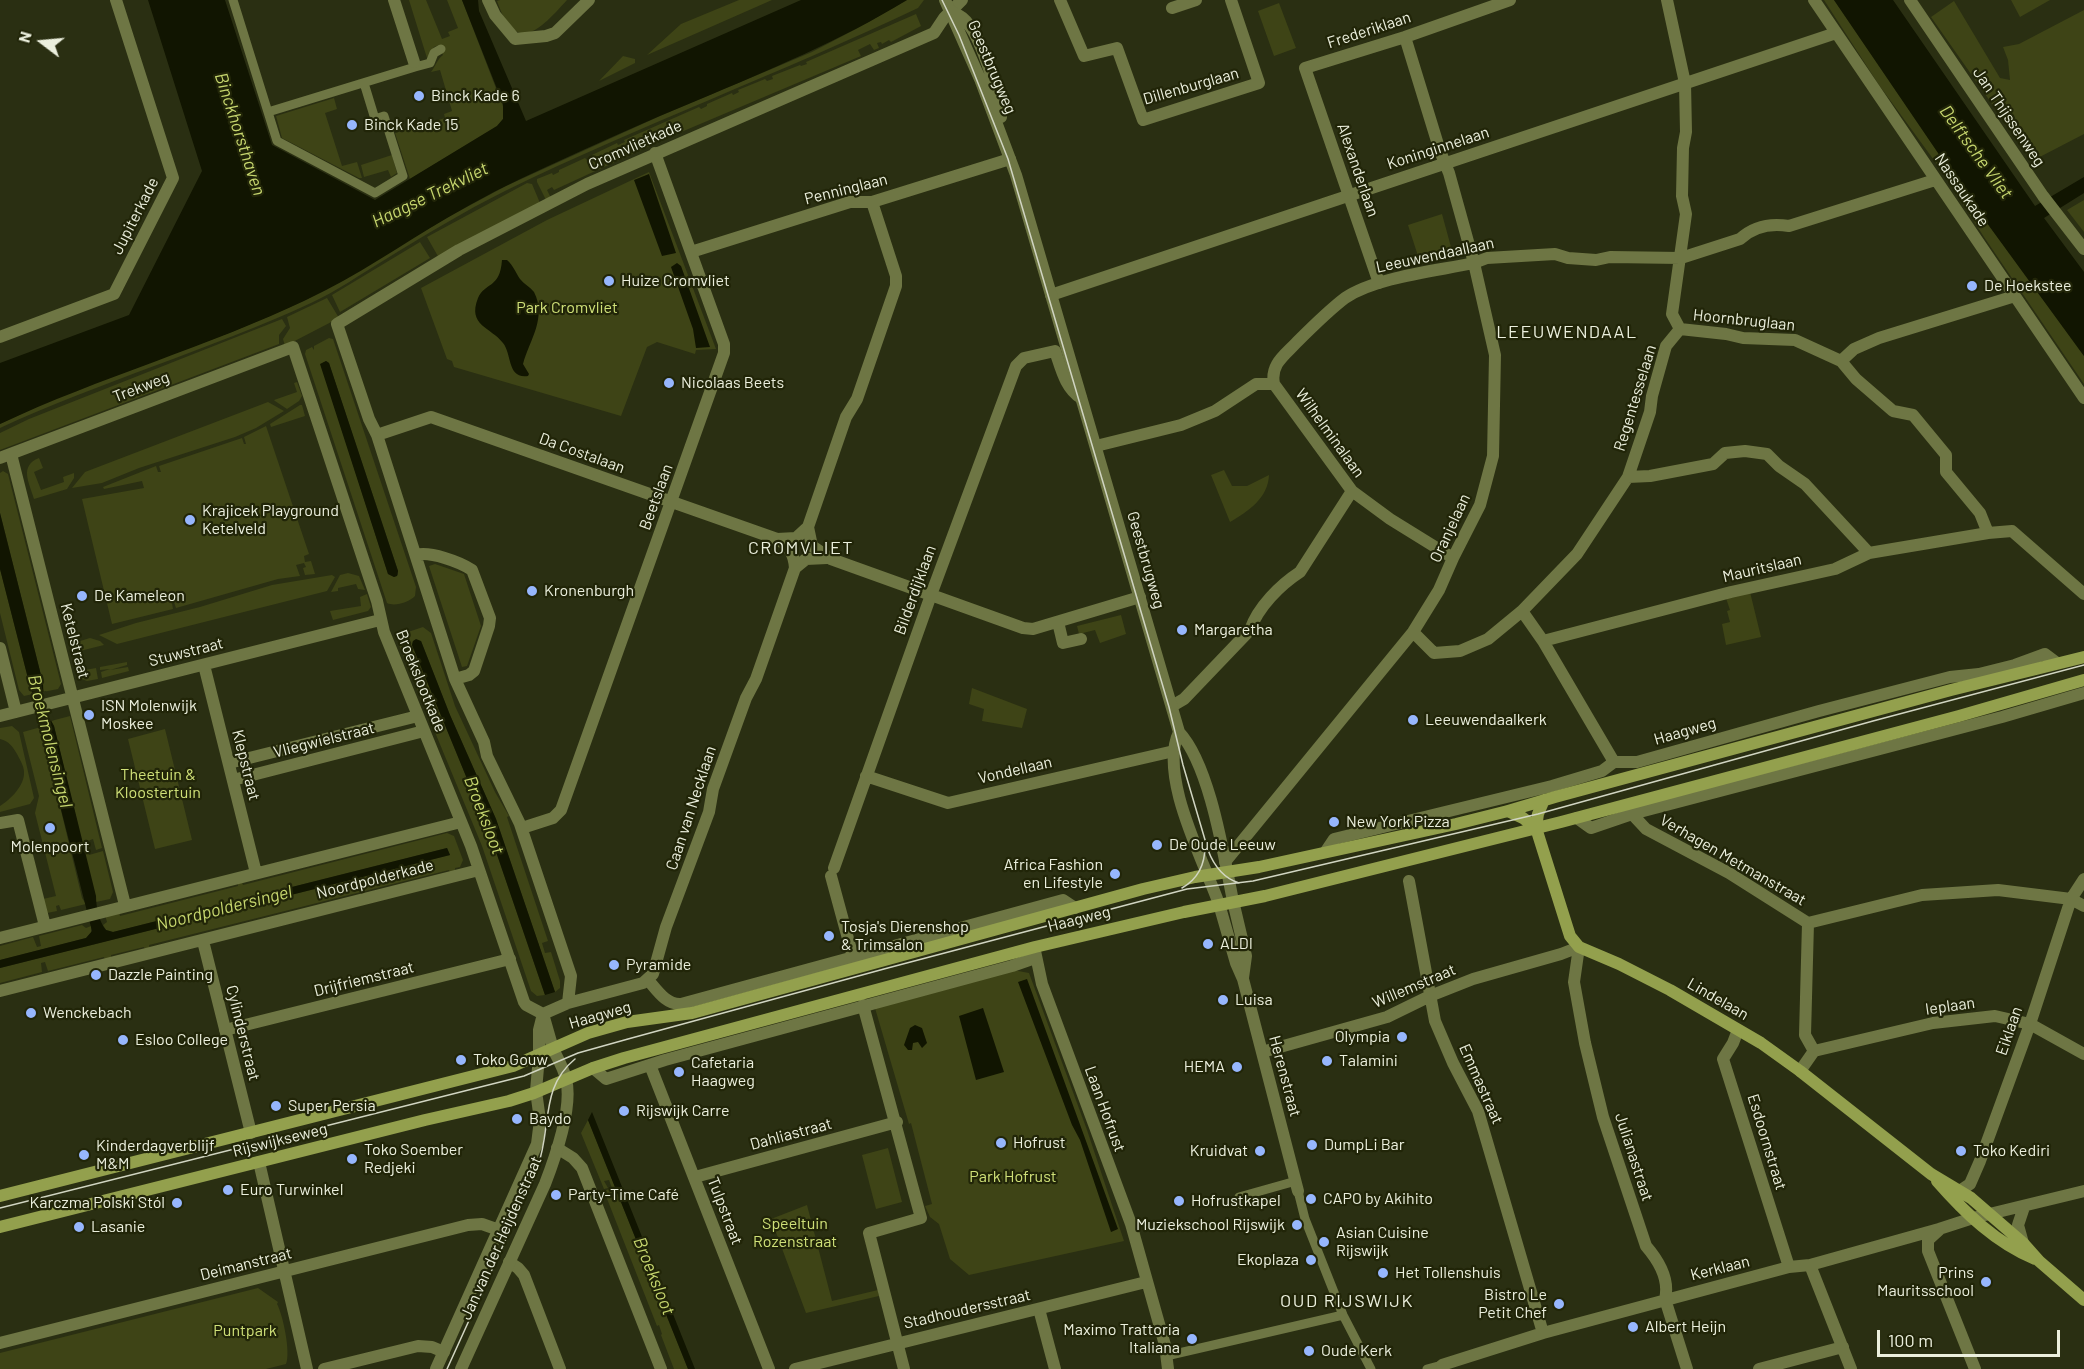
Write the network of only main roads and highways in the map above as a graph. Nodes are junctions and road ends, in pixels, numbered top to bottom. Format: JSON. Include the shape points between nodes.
{"nodes":[{"id":1,"x":2084,"y":657,"type":"edge"},
{"id":2,"x":2084,"y":680,"type":"edge"},
{"id":3,"x":1544,"y":800,"type":"junction"},
{"id":4,"x":1508,"y":811,"type":"junction"},
{"id":5,"x":1536,"y":828,"type":"junction"},
{"id":6,"x":553,"y":1049,"type":"joint"},
{"id":7,"x":566,"y":1079,"type":"joint"},
{"id":8,"x":1931,"y":1174,"type":"junction"},
{"id":9,"x":0,"y":1196,"type":"edge"},
{"id":10,"x":0,"y":1227,"type":"edge"},
{"id":11,"x":2039,"y":1261,"type":"junction"},
{"id":12,"x":2084,"y":1300,"type":"edge"}],
"edges":[{"from":1,"to":3,"type":"main road","name":"Haagweg"},
{"from":2,"to":5,"type":"main road","name":"Haagweg"},
{"from":3,"to":4,"type":"main road","name":"Haagweg"},
{"from":3,"to":5,"type":"main road"},
{"from":4,"to":5,"type":"main road"},
{"from":4,"to":6,"type":"main road","name":"Haagweg","via":[[1326,851],[1226,867],[1208,876],[1151,887],[692,1013],[627,1022],[574,1038]]},
{"from":5,"to":7,"type":"main road","name":"Haagweg","via":[[1219,904],[657,1048]]},
{"from":5,"to":8,"type":"main road","name":"Lindelaan","via":[[1570,936],[1579,947],[1670,990],[1761,1043]]},
{"from":6,"to":9,"type":"main road","name":"Rijswijkseweg","via":[[513,1066]]},
{"from":7,"to":10,"type":"main road","name":"Rijswijkseweg","via":[[501,1104],[425,1120],[260,1167]]},
{"from":8,"to":11,"type":"main road","name":"Lindelaan","via":[[1961,1190],[1991,1214]]},
{"from":8,"to":11,"type":"main road","name":"Lindelaan","via":[[1973,1218],[2014,1250]]},
{"from":11,"to":12,"type":"main road","name":"Lindelaan"}]}
